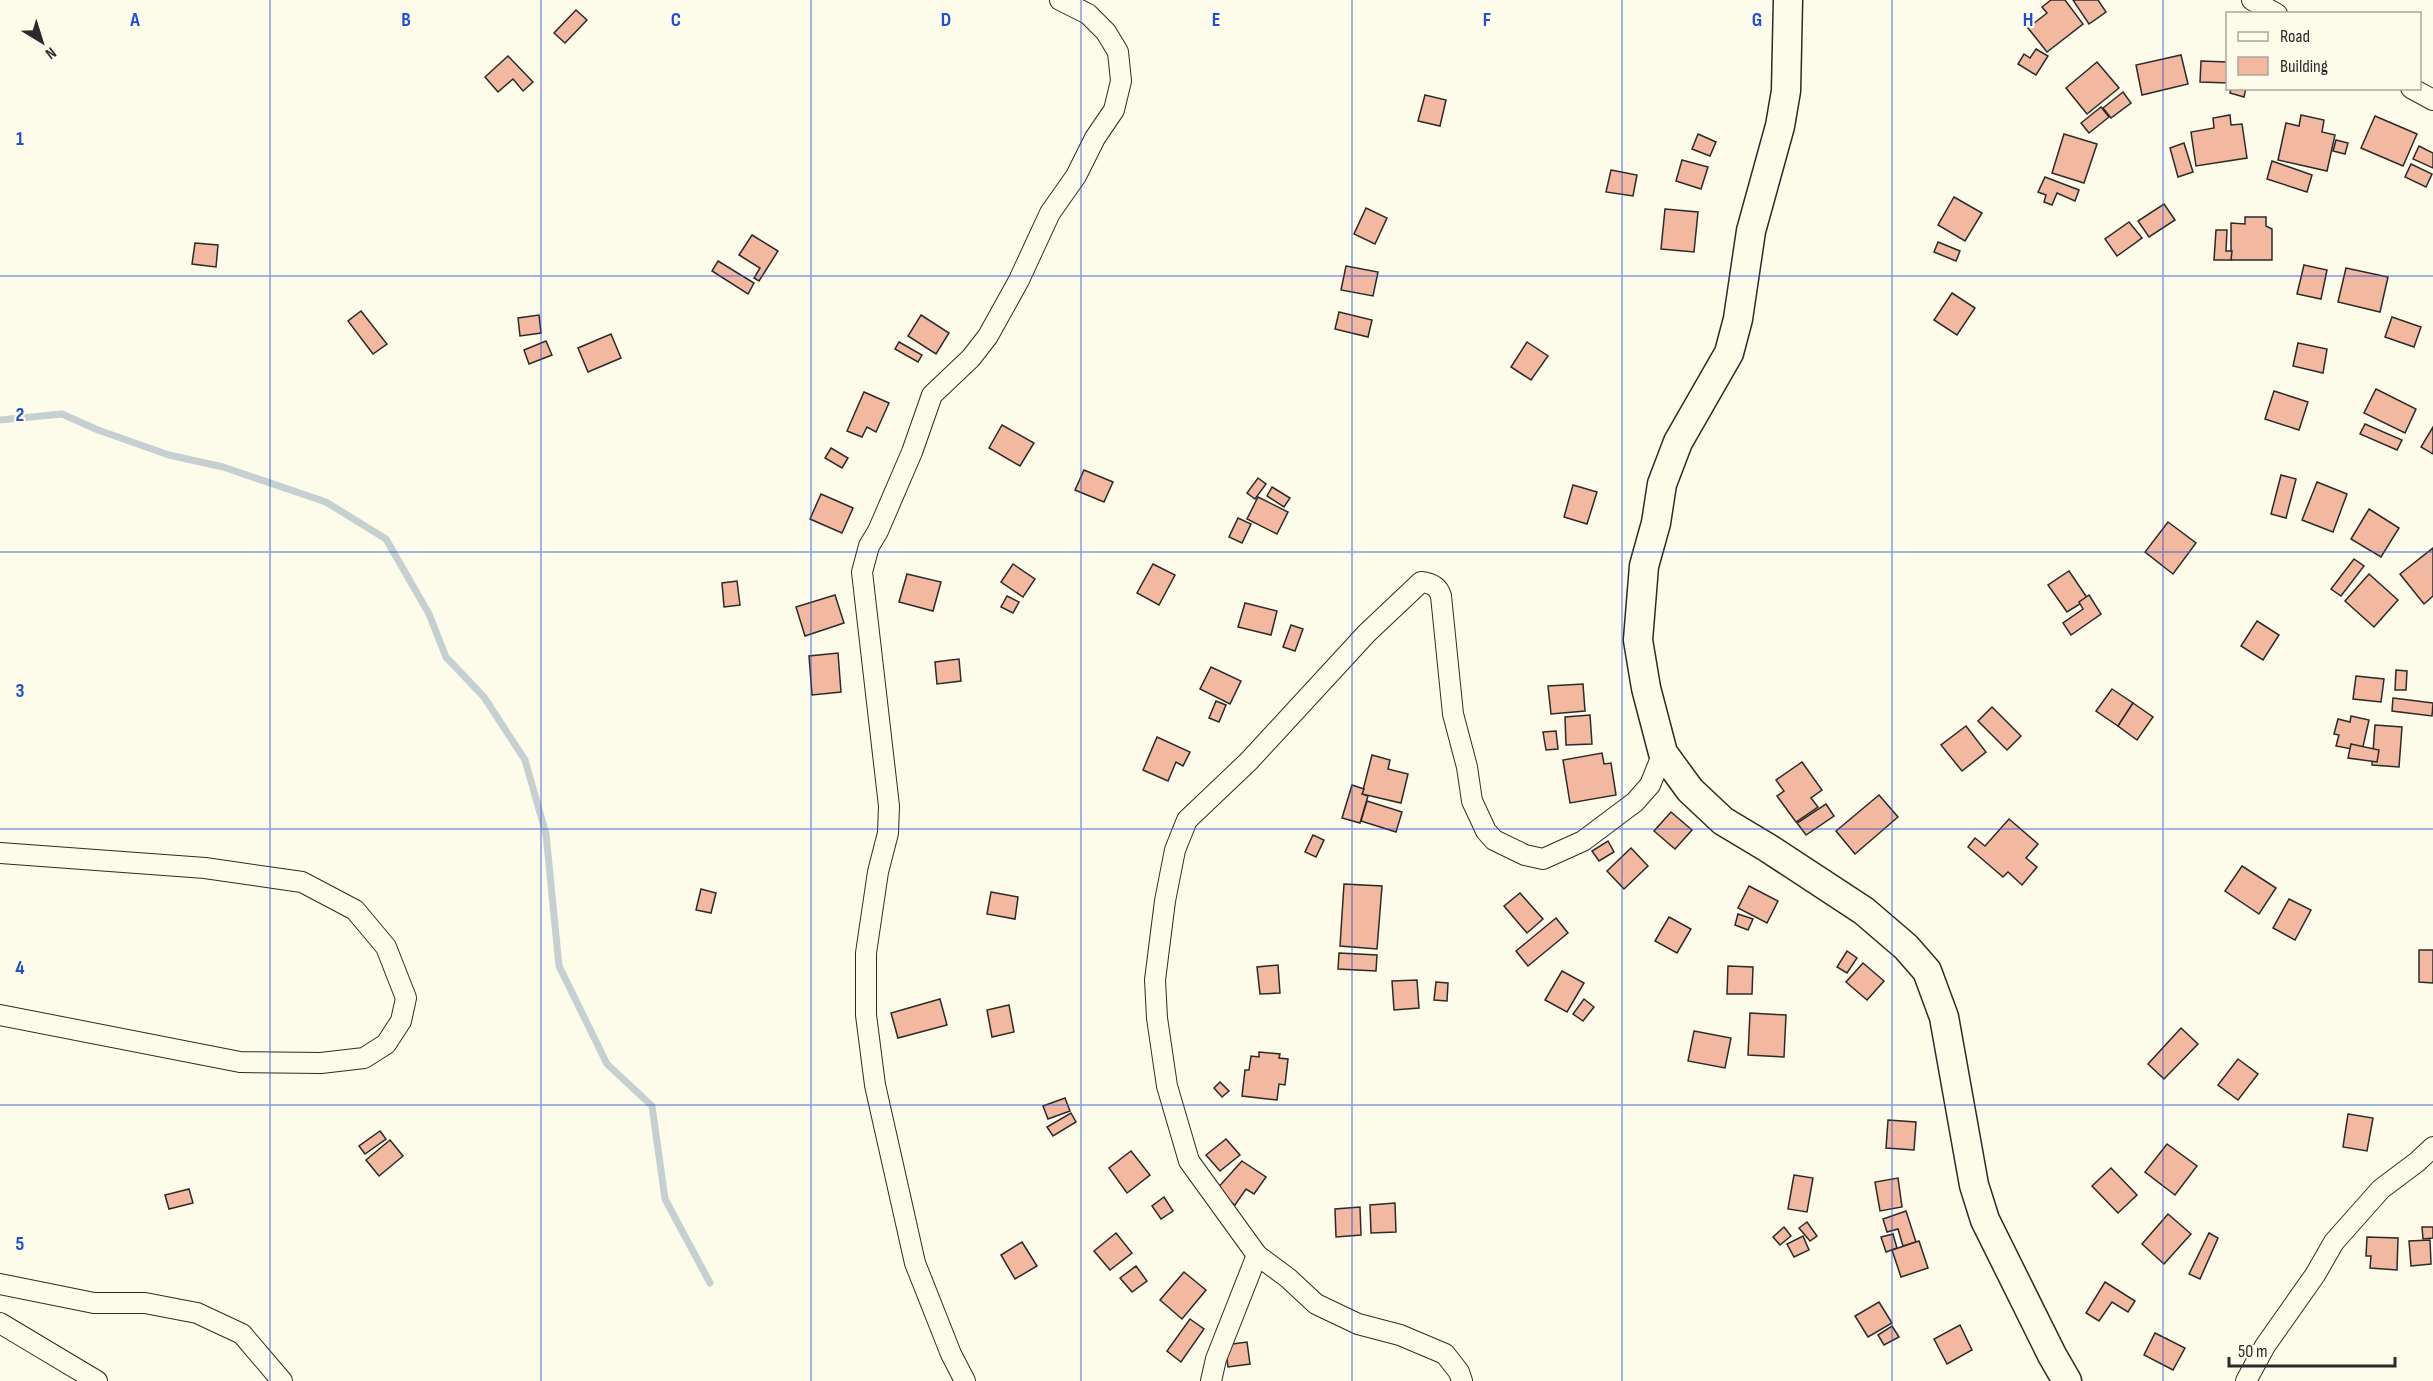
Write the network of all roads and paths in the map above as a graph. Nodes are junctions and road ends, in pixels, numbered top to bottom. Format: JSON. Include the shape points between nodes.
{"nodes":[{"id":1,"x":1059,"y":0,"type":"edge"},
{"id":2,"x":1788,"y":0,"type":"edge"},
{"id":3,"x":2252,"y":0,"type":"edge"},
{"id":4,"x":2273,"y":12,"type":"edge"},
{"id":5,"x":2415,"y":90,"type":"edge"},
{"id":6,"x":2433,"y":100,"type":"edge"},
{"id":7,"x":1663,"y":753,"type":"junction"},
{"id":8,"x":0,"y":853,"type":"edge"},
{"id":9,"x":0,"y":1015,"type":"edge"},
{"id":10,"x":2433,"y":1147,"type":"edge"},
{"id":11,"x":1257,"y":1255,"type":"junction"},
{"id":12,"x":0,"y":1284,"type":"edge"},
{"id":13,"x":0,"y":1323,"type":"edge"},
{"id":14,"x":97,"y":1381,"type":"edge"},
{"id":15,"x":282,"y":1381,"type":"edge"},
{"id":16,"x":965,"y":1381,"type":"edge"},
{"id":17,"x":1210,"y":1381,"type":"edge"},
{"id":18,"x":1462,"y":1381,"type":"edge"},
{"id":19,"x":2067,"y":1381,"type":"edge"},
{"id":20,"x":2246,"y":1381,"type":"edge"}],
"edges":[{"from":1,"to":16,"type":"street","via":[[1088,14],[1118,52],[1121,81],[1114,110],[1050,213],[988,336],[932,395],[912,453],[869,546],[862,572],[889,807],[888,833],[866,954],[866,1015],[873,1073],[915,1263]]},
{"from":2,"to":7,"type":"main road","via":[[1786,91],[1751,231],[1735,330],[1729,353],[1678,442],[1662,484],[1644,566],[1638,640]]},
{"from":3,"to":4,"type":"street"},
{"from":5,"to":6,"type":"street"},
{"from":7,"to":11,"type":"street","via":[[1650,785],[1635,802],[1576,845],[1543,859],[1494,840],[1472,801],[1453,714],[1441,596],[1432,584],[1421,582],[1187,820],[1175,850],[1155,980],[1162,1056],[1189,1161]]},
{"from":7,"to":19,"type":"main road","via":[[1690,790],[1723,821],[1864,911],[1927,971],[1944,1017],[1974,1185],[1985,1220]]},
{"from":8,"to":9,"type":"street","via":[[205,868],[302,882],[355,910],[386,947],[406,998],[401,1021],[386,1044],[364,1058],[321,1063],[240,1062]]},
{"from":10,"to":20,"type":"street","via":[[2381,1189],[2334,1242]]},
{"from":11,"to":17,"type":"street"},
{"from":11,"to":18,"type":"street","via":[[1316,1304],[1358,1324],[1400,1335],[1445,1354]]},
{"from":12,"to":15,"type":"street","via":[[94,1303],[145,1303],[196,1313],[242,1334]]},
{"from":13,"to":14,"type":"street"}]}
